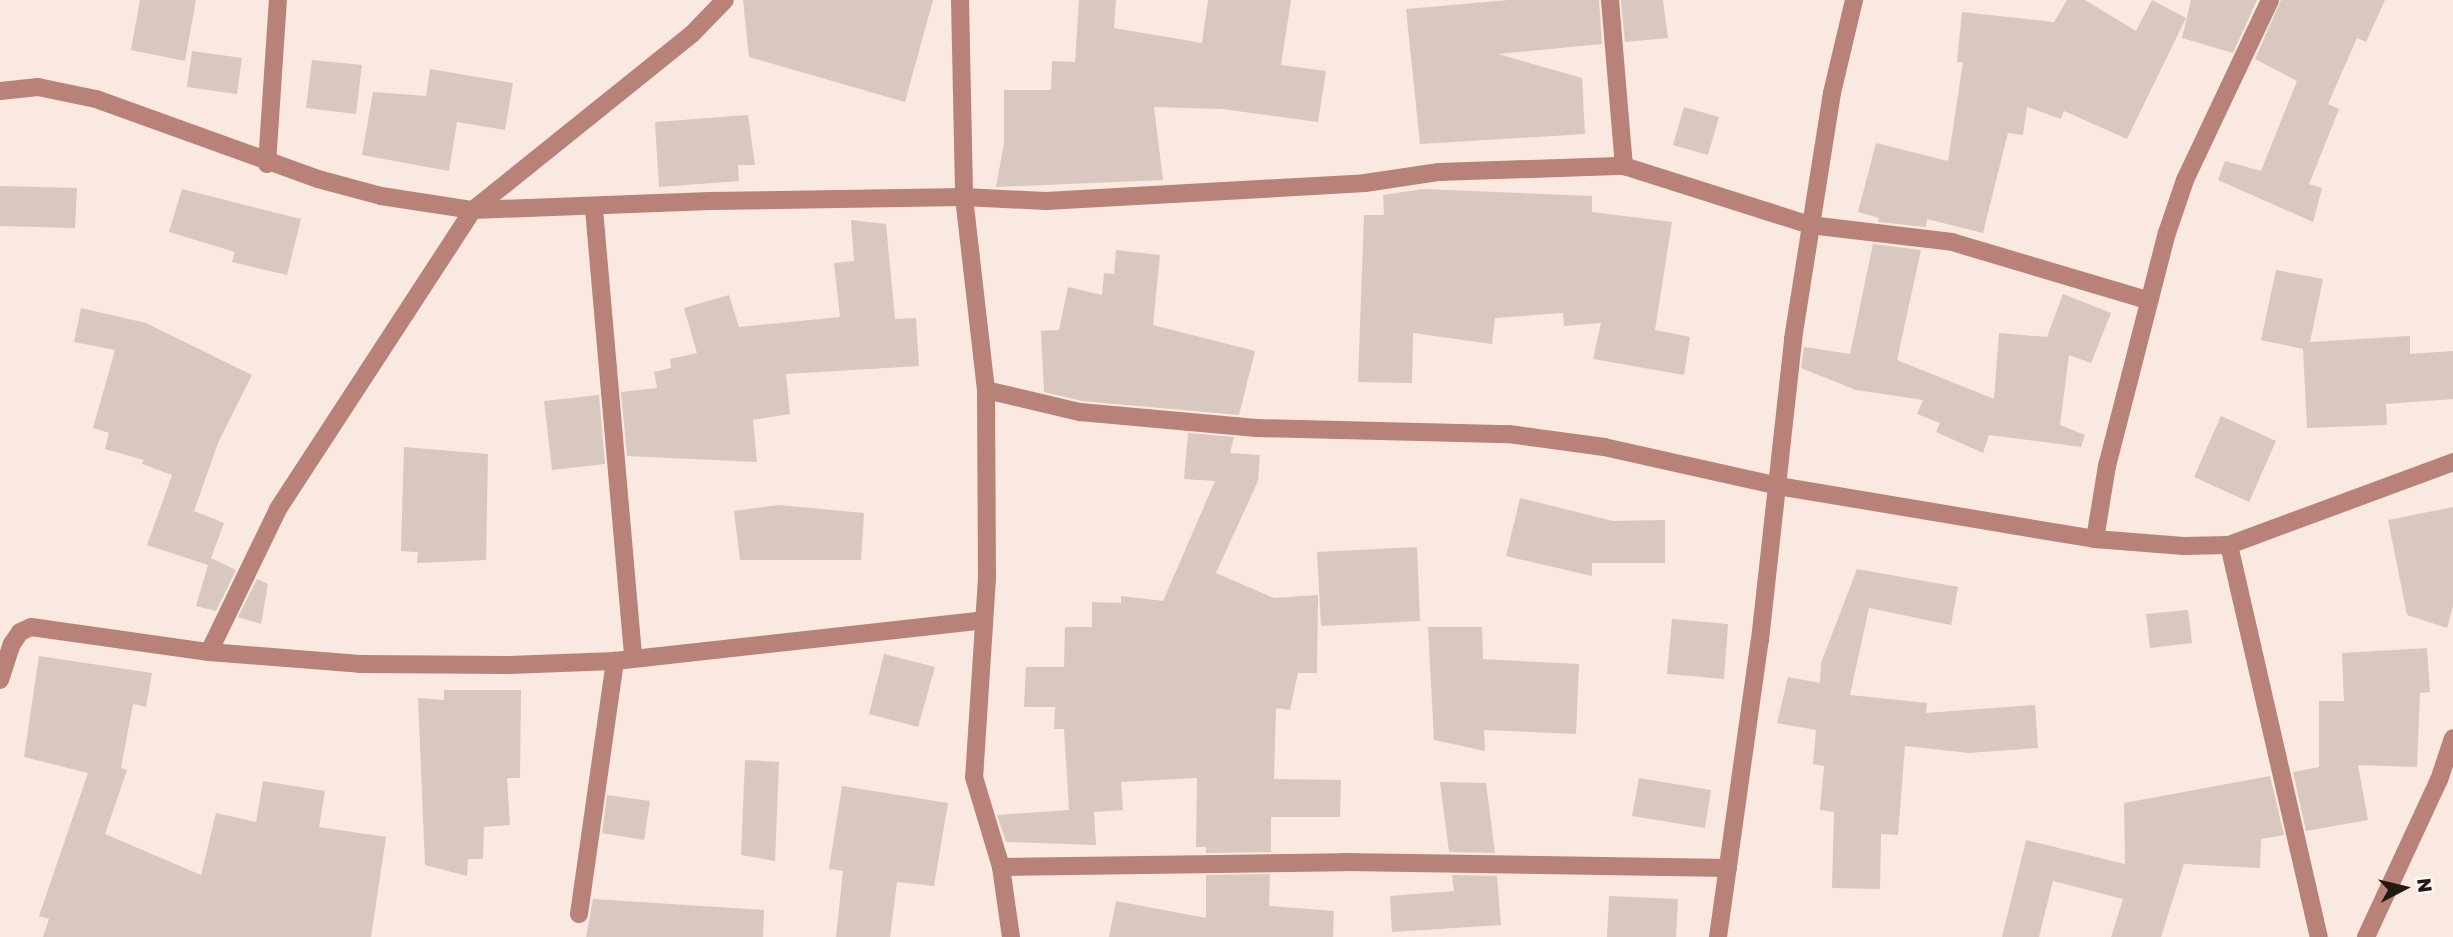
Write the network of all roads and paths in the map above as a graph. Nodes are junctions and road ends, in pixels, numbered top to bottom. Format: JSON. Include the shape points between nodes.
{"nodes":[{"id":1,"x":278,"y":0,"type":"edge"},
{"id":2,"x":725,"y":0,"type":"edge"},
{"id":3,"x":960,"y":0,"type":"edge"},
{"id":4,"x":1611,"y":0,"type":"edge"},
{"id":5,"x":1854,"y":0,"type":"edge"},
{"id":6,"x":2270,"y":0,"type":"edge"},
{"id":7,"x":0,"y":91,"type":"edge"},
{"id":8,"x":267,"y":164,"type":"junction"},
{"id":9,"x":1624,"y":166,"type":"junction"},
{"id":10,"x":964,"y":197,"type":"junction"},
{"id":11,"x":594,"y":209,"type":"junction"},
{"id":12,"x":473,"y":210,"type":"junction"},
{"id":13,"x":1810,"y":225,"type":"junction"},
{"id":14,"x":2147,"y":300,"type":"junction"},
{"id":15,"x":986,"y":390,"type":"junction"},
{"id":16,"x":2453,"y":462,"type":"edge"},
{"id":17,"x":1778,"y":486,"type":"junction"},
{"id":18,"x":2095,"y":538,"type":"junction"},
{"id":19,"x":2229,"y":545,"type":"junction"},
{"id":20,"x":984,"y":620,"type":"junction"},
{"id":21,"x":209,"y":652,"type":"junction"},
{"id":22,"x":634,"y":657,"type":"junction"},
{"id":23,"x":615,"y":661,"type":"junction"},
{"id":24,"x":0,"y":680,"type":"edge"},
{"id":25,"x":2453,"y":738,"type":"edge"},
{"id":26,"x":1001,"y":866,"type":"junction"},
{"id":27,"x":1728,"y":868,"type":"junction"},
{"id":28,"x":579,"y":914,"type":"dead end"},
{"id":29,"x":1011,"y":937,"type":"edge"},
{"id":30,"x":1718,"y":937,"type":"edge"},
{"id":31,"x":2319,"y":937,"type":"edge"},
{"id":32,"x":2366,"y":937,"type":"edge"}],
"edges":[{"from":1,"to":8,"type":"street"},
{"from":2,"to":12,"type":"street","via":[[692,34]]},
{"from":3,"to":10,"type":"street"},
{"from":4,"to":9,"type":"street"},
{"from":5,"to":13,"type":"street","via":[[1832,93]]},
{"from":6,"to":14,"type":"street","via":[[2185,180]]},
{"from":7,"to":8,"type":"street","via":[[38,87],[96,99]]},
{"from":8,"to":12,"type":"street","via":[[381,196]]},
{"from":9,"to":10,"type":"street","via":[[1439,172],[1365,183],[1046,201]]},
{"from":9,"to":13,"type":"street"},
{"from":10,"to":11,"type":"street","via":[[710,201]]},
{"from":10,"to":15,"type":"street"},
{"from":11,"to":12,"type":"street"},
{"from":11,"to":22,"type":"street"},
{"from":12,"to":21,"type":"street","via":[[278,509]]},
{"from":13,"to":14,"type":"street","via":[[1952,242]]},
{"from":13,"to":17,"type":"street"},
{"from":14,"to":18,"type":"street","via":[[2106,466]]},
{"from":15,"to":17,"type":"street","via":[[1080,412],[1256,429],[1508,434],[1604,447]]},
{"from":15,"to":20,"type":"street"},
{"from":16,"to":19,"type":"street"},
{"from":17,"to":18,"type":"street"},
{"from":17,"to":27,"type":"street"},
{"from":18,"to":19,"type":"street"},
{"from":19,"to":31,"type":"street"},
{"from":20,"to":22,"type":"street"},
{"from":20,"to":26,"type":"street","via":[[974,777]]},
{"from":21,"to":23,"type":"street","via":[[360,664]]},
{"from":21,"to":24,"type":"street","via":[[30,627],[12,644]]},
{"from":22,"to":23,"type":"street"},
{"from":23,"to":28,"type":"street"},
{"from":25,"to":32,"type":"street","via":[[2439,780]]},
{"from":26,"to":27,"type":"street","via":[[1344,862]]},
{"from":26,"to":29,"type":"street"},
{"from":27,"to":30,"type":"street"}]}
